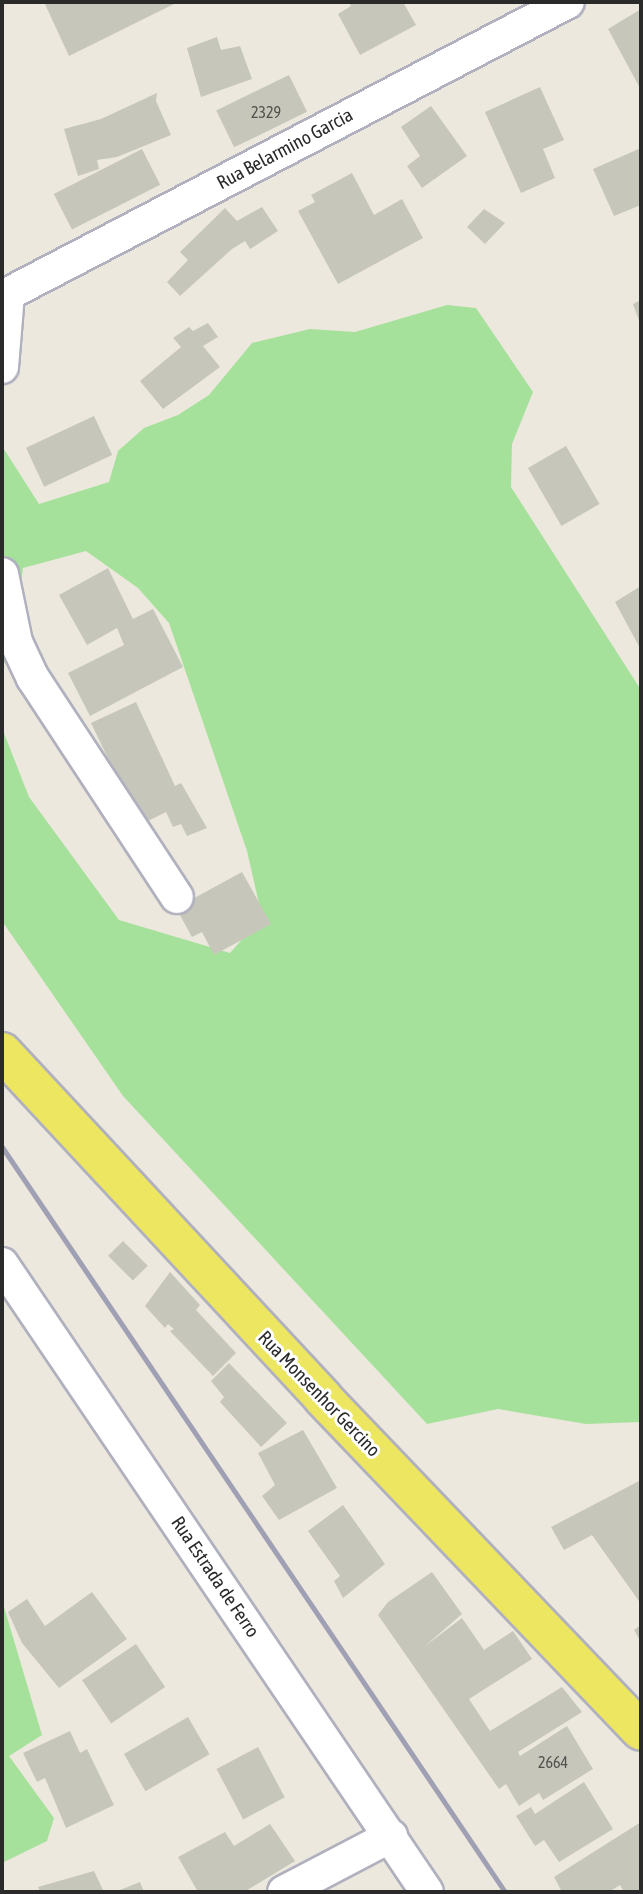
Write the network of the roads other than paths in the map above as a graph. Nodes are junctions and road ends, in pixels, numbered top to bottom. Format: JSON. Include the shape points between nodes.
{"nodes":[{"id":1,"x":568,"y":2,"type":"edge"},
{"id":2,"x":5,"y":295,"type":"edge"},
{"id":3,"x":2,"y":367,"type":"edge"},
{"id":4,"x":2,"y":574,"type":"edge"},
{"id":5,"x":177,"y":897,"type":"dead end"},
{"id":6,"x":2,"y":1052,"type":"edge"},
{"id":7,"x":2,"y":1264,"type":"edge"},
{"id":8,"x":641,"y":1731,"type":"edge"},
{"id":9,"x":391,"y":1836,"type":"junction"},
{"id":10,"x":284,"y":1892,"type":"edge"},
{"id":11,"x":427,"y":1892,"type":"edge"}],
"edges":[{"from":1,"to":2,"type":"street","name":"Rua Belarmino Garcia"},
{"from":2,"to":3,"type":"street"},
{"from":4,"to":5,"type":"street","via":[[16,642],[33,678]]},
{"from":6,"to":8,"type":"main road","name":"Rua Monsenhor Gercino"},
{"from":7,"to":9,"type":"street","name":"Rua Estrada de Ferro"},
{"from":9,"to":10,"type":"street"},
{"from":9,"to":11,"type":"street","name":"Rua Estrada de Ferro"}]}
